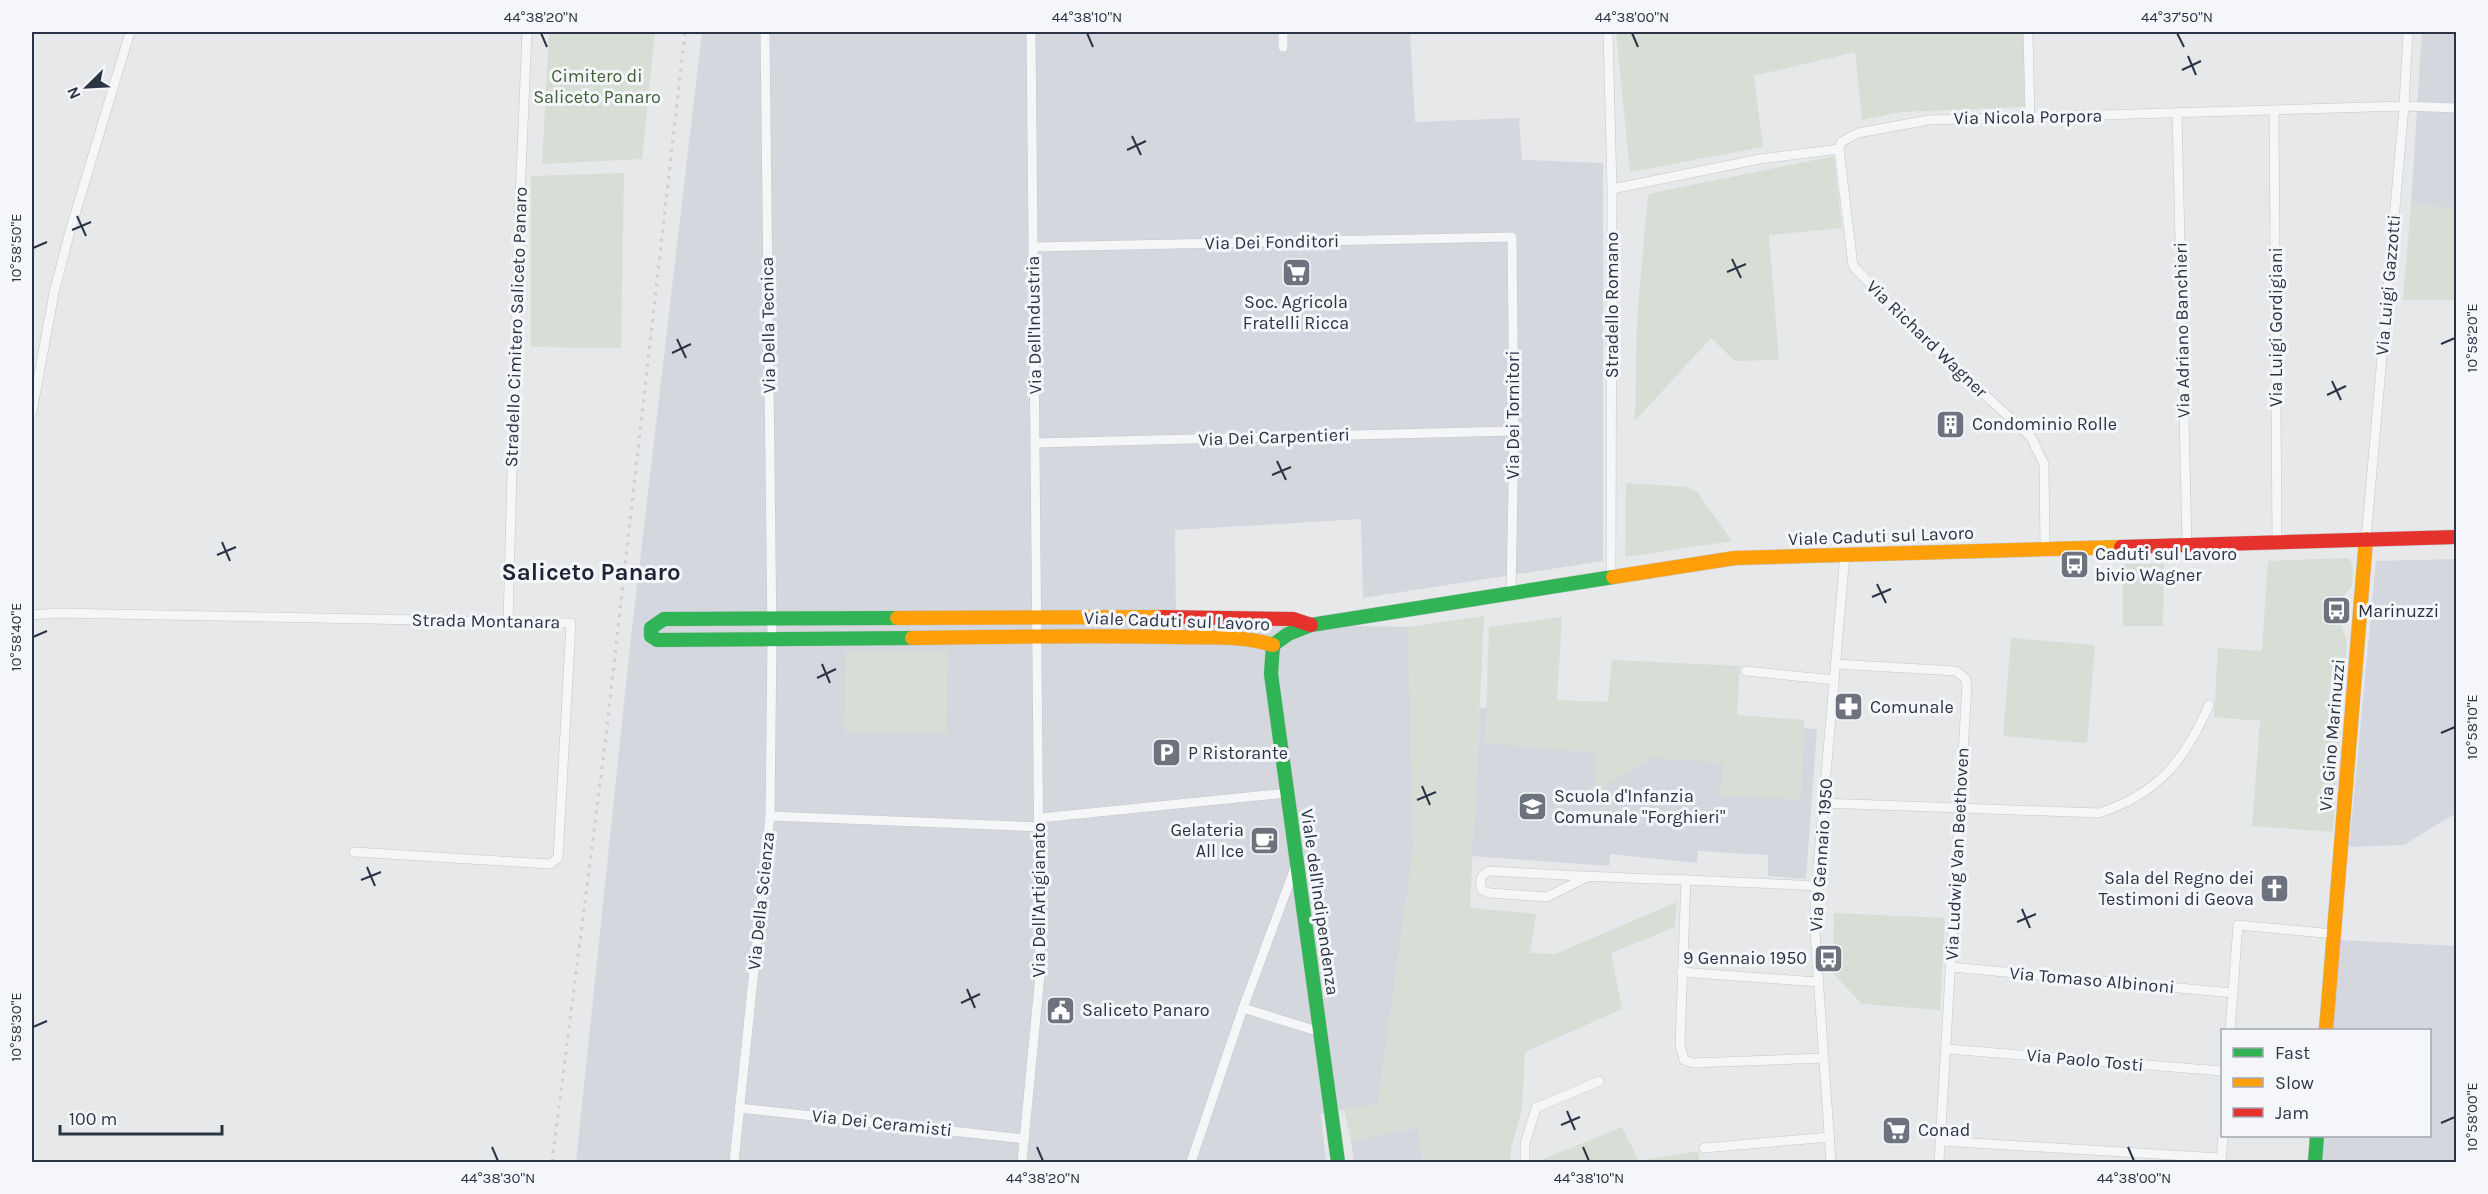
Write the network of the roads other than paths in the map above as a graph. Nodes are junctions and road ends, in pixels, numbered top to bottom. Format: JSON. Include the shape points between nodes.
{"nodes":[{"id":1,"x":130,"y":32,"type":"edge"},
{"id":2,"x":527,"y":32,"type":"edge"},
{"id":3,"x":765,"y":32,"type":"edge"},
{"id":4,"x":1031,"y":32,"type":"edge"},
{"id":5,"x":1282,"y":32,"type":"edge"},
{"id":6,"x":1608,"y":32,"type":"edge"},
{"id":7,"x":2028,"y":32,"type":"edge"},
{"id":8,"x":2408,"y":32,"type":"edge"},
{"id":9,"x":1283,"y":47,"type":"dead end"},
{"id":10,"x":2404,"y":106,"type":"junction"},
{"id":11,"x":2457,"y":108,"type":"edge"},
{"id":12,"x":2274,"y":111,"type":"junction"},
{"id":13,"x":2177,"y":113,"type":"junction"},
{"id":14,"x":2030,"y":118,"type":"junction"},
{"id":15,"x":1839,"y":148,"type":"junction"},
{"id":16,"x":1612,"y":189,"type":"junction"},
{"id":17,"x":1512,"y":237,"type":"joint"},
{"id":18,"x":1033,"y":247,"type":"junction"},
{"id":19,"x":32,"y":412,"type":"edge"},
{"id":20,"x":1514,"y":431,"type":"junction"},
{"id":21,"x":1035,"y":443,"type":"junction"},
{"id":22,"x":2457,"y":537,"type":"edge"},
{"id":23,"x":2366,"y":539,"type":"junction"},
{"id":24,"x":2277,"y":542,"type":"junction"},
{"id":25,"x":2187,"y":546,"type":"junction"},
{"id":26,"x":2045,"y":549,"type":"junction"},
{"id":27,"x":1845,"y":554,"type":"junction"},
{"id":28,"x":1611,"y":578,"type":"junction"},
{"id":29,"x":1511,"y":594,"type":"junction"},
{"id":30,"x":32,"y":615,"type":"edge"},
{"id":31,"x":772,"y":619,"type":"junction"},
{"id":32,"x":1038,"y":619,"type":"junction"},
{"id":33,"x":508,"y":622,"type":"junction"},
{"id":34,"x":1311,"y":625,"type":"junction"},
{"id":35,"x":1038,"y":637,"type":"junction"},
{"id":36,"x":772,"y":639,"type":"junction"},
{"id":37,"x":1273,"y":645,"type":"junction"},
{"id":38,"x":1835,"y":664,"type":"junction"},
{"id":39,"x":1746,"y":672,"type":"dead end"},
{"id":40,"x":1834,"y":680,"type":"junction"},
{"id":41,"x":2210,"y":705,"type":"dead end"},
{"id":42,"x":1287,"y":793,"type":"junction"},
{"id":43,"x":1823,"y":803,"type":"junction"},
{"id":44,"x":1959,"y":808,"type":"junction"},
{"id":45,"x":770,"y":816,"type":"junction"},
{"id":46,"x":1040,"y":823,"type":"junction"},
{"id":47,"x":354,"y":852,"type":"dead end"},
{"id":48,"x":1297,"y":863,"type":"junction"},
{"id":49,"x":1587,"y":877,"type":"junction"},
{"id":50,"x":1686,"y":879,"type":"junction"},
{"id":51,"x":1816,"y":886,"type":"junction"},
{"id":52,"x":2334,"y":934,"type":"junction"},
{"id":53,"x":1951,"y":967,"type":"junction"},
{"id":54,"x":1681,"y":972,"type":"junction"},
{"id":55,"x":1818,"y":982,"type":"junction"},
{"id":56,"x":2232,"y":993,"type":"junction"},
{"id":57,"x":1243,"y":1008,"type":"junction"},
{"id":58,"x":2230,"y":1029,"type":"edge"},
{"id":59,"x":2326,"y":1029,"type":"edge"},
{"id":60,"x":1320,"y":1032,"type":"junction"},
{"id":61,"x":1947,"y":1049,"type":"junction"},
{"id":62,"x":1824,"y":1058,"type":"junction"},
{"id":63,"x":2221,"y":1071,"type":"edge"},
{"id":64,"x":1599,"y":1081,"type":"dead end"},
{"id":65,"x":739,"y":1108,"type":"junction"},
{"id":66,"x":1830,"y":1137,"type":"junction"},
{"id":67,"x":2223,"y":1137,"type":"edge"},
{"id":68,"x":2317,"y":1137,"type":"edge"},
{"id":69,"x":1024,"y":1139,"type":"junction"},
{"id":70,"x":1941,"y":1141,"type":"junction"},
{"id":71,"x":1704,"y":1148,"type":"dead end"},
{"id":72,"x":2221,"y":1160,"type":"edge"},
{"id":73,"x":734,"y":1162,"type":"edge"},
{"id":74,"x":1022,"y":1162,"type":"edge"},
{"id":75,"x":1191,"y":1162,"type":"edge"},
{"id":76,"x":1338,"y":1162,"type":"edge"},
{"id":77,"x":1525,"y":1162,"type":"edge"},
{"id":78,"x":1832,"y":1162,"type":"edge"},
{"id":79,"x":1939,"y":1162,"type":"edge"},
{"id":80,"x":2315,"y":1162,"type":"edge"}],
"edges":[{"from":1,"to":19,"type":"street","via":[[54,293]]},
{"from":2,"to":33,"type":"street","name":"Stradello Cimitero Saliceto Panaro"},
{"from":3,"to":31,"type":"street","name":"Via Della Tecnica"},
{"from":4,"to":18,"type":"street","name":"Via Dell'Industria"},
{"from":5,"to":9,"type":"street"},
{"from":6,"to":16,"type":"street","name":"Stradello Romano"},
{"from":7,"to":14,"type":"street"},
{"from":8,"to":10,"type":"street","name":"Via Luigi Gazzotti"},
{"from":10,"to":11,"type":"street","name":"Via Nicola Porpora"},
{"from":10,"to":12,"type":"street","name":"Via Nicola Porpora"},
{"from":10,"to":23,"type":"street","name":"Via Luigi Gazzotti"},
{"from":12,"to":13,"type":"street","name":"Via Nicola Porpora"},
{"from":12,"to":24,"type":"street","name":"Via Luigi Gordigiani"},
{"from":13,"to":14,"type":"street","name":"Via Nicola Porpora"},
{"from":13,"to":25,"type":"street","name":"Via Adriano Banchieri"},
{"from":14,"to":15,"type":"street","name":"Via Nicola Porpora","via":[[1928,120],[1858,133],[1841,142]]},
{"from":15,"to":16,"type":"street","name":"Via Nicola Porpora","via":[[1760,159]]},
{"from":15,"to":26,"type":"street","name":"Via Richard Wagner","via":[[1853,266],[1930,345],[2031,437],[2043,464]]},
{"from":16,"to":28,"type":"street","name":"Stradello Romano"},
{"from":17,"to":18,"type":"street","name":"Via Dei Fonditori"},
{"from":17,"to":20,"type":"street","name":"Via Dei Tornitori"},
{"from":18,"to":21,"type":"street","name":"Via Dell'Industria"},
{"from":20,"to":21,"type":"street","name":"Via Dei Carpentieri"},
{"from":20,"to":29,"type":"street","name":"Via Dei Tornitori"},
{"from":21,"to":32,"type":"street","name":"Via Dell'Industria"},
{"from":22,"to":23,"type":"street","name":"Viale Caduti sul Lavoro"},
{"from":23,"to":24,"type":"street","name":"Viale Caduti sul Lavoro"},
{"from":23,"to":52,"type":"street","name":"Via Gino Marinuzzi"},
{"from":24,"to":25,"type":"street","name":"Viale Caduti sul Lavoro"},
{"from":25,"to":26,"type":"street","name":"Viale Caduti sul Lavoro"},
{"from":26,"to":27,"type":"street","name":"Viale Caduti sul Lavoro"},
{"from":27,"to":28,"type":"street","name":"Viale Caduti sul Lavoro","via":[[1735,558]]},
{"from":27,"to":38,"type":"street","name":"Via 9 Gennaio 1950"},
{"from":28,"to":29,"type":"street","name":"Viale Caduti sul Lavoro"},
{"from":29,"to":34,"type":"street","name":"Viale Caduti sul Lavoro"},
{"from":30,"to":33,"type":"street","name":"Strada Montanara"},
{"from":31,"to":32,"type":"street","name":"Viale Caduti sul Lavoro"},
{"from":31,"to":36,"type":"street"},
{"from":31,"to":36,"type":"street","name":"Viale Caduti sul Lavoro","via":[[664,620],[651,628],[651,636],[657,640]]},
{"from":32,"to":34,"type":"street","name":"Viale Caduti sul Lavoro","via":[[1282,618]]},
{"from":32,"to":35,"type":"street"},
{"from":33,"to":47,"type":"street","name":"Strada Montanara","via":[[571,623],[558,858],[550,864]]},
{"from":34,"to":37,"type":"street","name":"Viale Caduti sul Lavoro"},
{"from":35,"to":36,"type":"street","name":"Viale Caduti sul Lavoro"},
{"from":35,"to":37,"type":"street","name":"Viale Caduti sul Lavoro","via":[[1233,639]]},
{"from":35,"to":46,"type":"street","name":"Via Dell'Artigianato"},
{"from":36,"to":45,"type":"street","name":"Via Della Scienza"},
{"from":37,"to":42,"type":"street","name":"Viale dell'Indipendenza","via":[[1271,674]]},
{"from":38,"to":40,"type":"street","name":"Via 9 Gennaio 1950"},
{"from":38,"to":44,"type":"street","name":"Via Ludwig Van Beethoven","via":[[1962,674],[1967,685]]},
{"from":39,"to":40,"type":"street"},
{"from":40,"to":43,"type":"street","name":"Via 9 Gennaio 1950"},
{"from":41,"to":44,"type":"street","via":[[2189,746],[2167,774],[2125,805],[2086,814]]},
{"from":42,"to":46,"type":"street"},
{"from":42,"to":48,"type":"street","name":"Viale dell'Indipendenza"},
{"from":43,"to":44,"type":"street"},
{"from":43,"to":51,"type":"street","name":"Via 9 Gennaio 1950"},
{"from":44,"to":53,"type":"street","name":"Via Ludwig Van Beethoven"},
{"from":45,"to":46,"type":"street"},
{"from":45,"to":65,"type":"street","name":"Via Della Scienza"},
{"from":46,"to":69,"type":"street","name":"Via Dell'Artigianato","via":[[1040,975]]},
{"from":48,"to":57,"type":"street"},
{"from":48,"to":60,"type":"street","name":"Viale dell'Indipendenza"},
{"from":49,"to":49,"type":"street","via":[[1491,871],[1484,873],[1480,884],[1482,890],[1490,893],[1547,897]]},
{"from":49,"to":50,"type":"street"},
{"from":50,"to":51,"type":"street"},
{"from":50,"to":54,"type":"street"},
{"from":51,"to":55,"type":"street","name":"Via 9 Gennaio 1950"},
{"from":52,"to":56,"type":"street","via":[[2238,925]]},
{"from":52,"to":59,"type":"street","name":"Via Gino Marinuzzi"},
{"from":53,"to":56,"type":"street","name":"Via Tomaso Albinoni"},
{"from":53,"to":61,"type":"street","name":"Via Ludwig Van Beethoven"},
{"from":54,"to":55,"type":"street"},
{"from":54,"to":62,"type":"street","via":[[1680,1044],[1684,1060],[1693,1063]]},
{"from":55,"to":62,"type":"street","name":"Via 9 Gennaio 1950"},
{"from":56,"to":58,"type":"street"},
{"from":57,"to":60,"type":"street"},
{"from":57,"to":75,"type":"street"},
{"from":60,"to":76,"type":"street","name":"Viale dell'Indipendenza"},
{"from":61,"to":63,"type":"street","name":"Via Paolo Tosti"},
{"from":61,"to":70,"type":"street","name":"Via Ludwig Van Beethoven"},
{"from":62,"to":66,"type":"street","name":"Via 9 Gennaio 1950"},
{"from":64,"to":77,"type":"street","via":[[1536,1108],[1525,1144]]},
{"from":65,"to":69,"type":"street","name":"Via Dei Ceramisti"},
{"from":65,"to":73,"type":"street","name":"Via Della Scienza"},
{"from":66,"to":71,"type":"street"},
{"from":66,"to":78,"type":"street","name":"Via 9 Gennaio 1950"},
{"from":67,"to":72,"type":"street"},
{"from":68,"to":80,"type":"street"},
{"from":69,"to":74,"type":"street","name":"Via Dell'Artigianato"},
{"from":70,"to":72,"type":"street"},
{"from":70,"to":79,"type":"street","name":"Via Ludwig Van Beethoven"}]}
